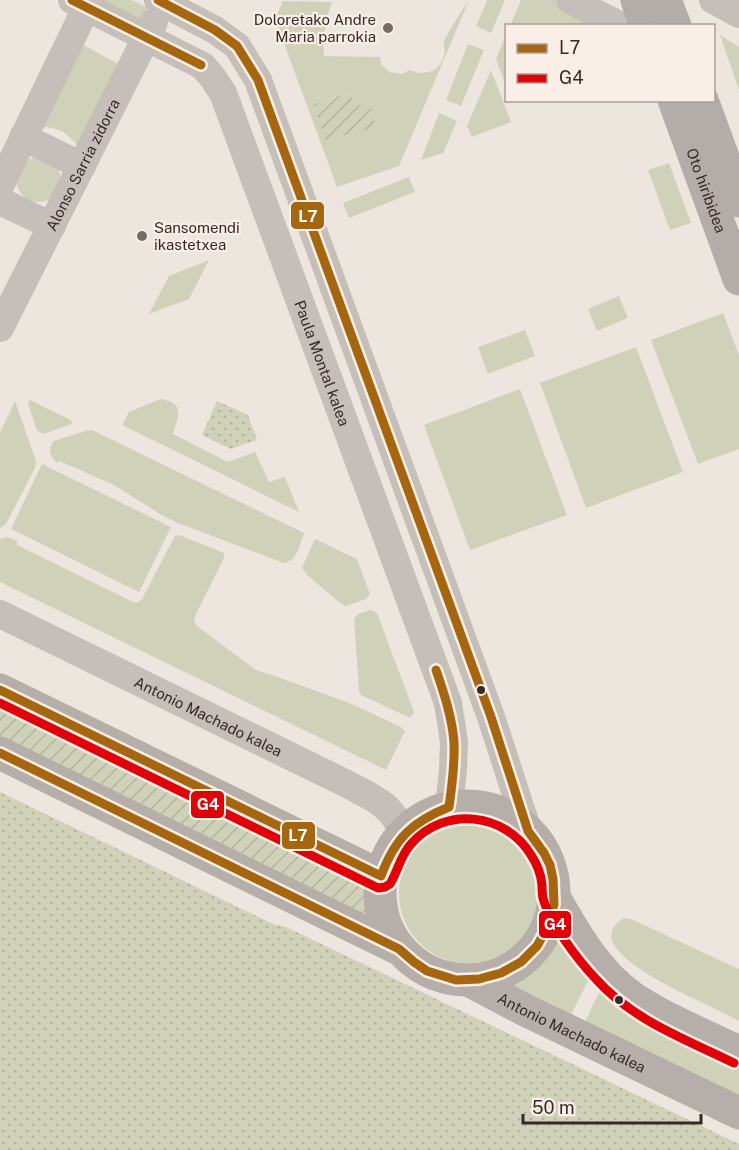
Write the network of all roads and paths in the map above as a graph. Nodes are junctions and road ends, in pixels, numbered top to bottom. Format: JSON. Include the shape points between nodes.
{"nodes":[{"id":1,"x":570,"y":0,"type":"edge"},
{"id":2,"x":637,"y":0,"type":"edge"},
{"id":3,"x":665,"y":0,"type":"edge"},
{"id":4,"x":713,"y":0,"type":"edge"},
{"id":5,"x":162,"y":1,"type":"edge"},
{"id":6,"x":83,"y":2,"type":"edge"},
{"id":7,"x":739,"y":14,"type":"edge"},
{"id":8,"x":617,"y":24,"type":"edge"},
{"id":9,"x":645,"y":24,"type":"edge"},
{"id":10,"x":674,"y":24,"type":"edge"},
{"id":11,"x":146,"y":38,"type":"junction"},
{"id":12,"x":675,"y":102,"type":"edge"},
{"id":13,"x":703,"y":102,"type":"edge"},
{"id":14,"x":23,"y":137,"type":"junction"},
{"id":15,"x":732,"y":152,"type":"edge"},
{"id":16,"x":82,"y":166,"type":"junction"},
{"id":17,"x":0,"y":186,"type":"edge"},
{"id":18,"x":0,"y":201,"type":"edge"},
{"id":19,"x":739,"y":201,"type":"edge"},
{"id":20,"x":52,"y":226,"type":"junction"},
{"id":21,"x":739,"y":279,"type":"edge"},
{"id":22,"x":0,"y":328,"type":"edge"},
{"id":23,"x":0,"y":614,"type":"edge"},
{"id":24,"x":0,"y":690,"type":"edge"},
{"id":25,"x":0,"y":753,"type":"edge"},
{"id":26,"x":449,"y":807,"type":"junction"},
{"id":27,"x":528,"y":831,"type":"junction"},
{"id":28,"x":403,"y":834,"type":"junction"},
{"id":29,"x":381,"y":876,"type":"junction"},
{"id":30,"x":554,"y":897,"type":"junction"},
{"id":31,"x":399,"y":949,"type":"junction"},
{"id":32,"x":470,"y":981,"type":"junction"},
{"id":33,"x":739,"y":1052,"type":"edge"},
{"id":34,"x":739,"y":1113,"type":"edge"}],
"edges":[{"from":1,"to":8,"type":"street"},
{"from":2,"to":9,"type":"main road"},
{"from":3,"to":10,"type":"main road"},
{"from":4,"to":7,"type":"street"},
{"from":5,"to":11,"type":"street","name":"Alonso Sarria zidorra"},
{"from":5,"to":27,"type":"street","via":[[237,46],[258,80],[487,707]]},
{"from":6,"to":11,"type":"street","name":"Paula Montal kalea"},
{"from":6,"to":14,"type":"street"},
{"from":11,"to":16,"type":"street","name":"Alonso Sarria zidorra"},
{"from":11,"to":26,"type":"street","name":"Paula Montal kalea","via":[[203,66],[223,93],[448,703],[454,742]]},
{"from":12,"to":21,"type":"main road","name":"Oto hiribidea"},
{"from":13,"to":15,"type":"main road","name":"Oto hiribidea"},
{"from":14,"to":16,"type":"street"},
{"from":14,"to":17,"type":"street"},
{"from":15,"to":19,"type":"main road","name":"Oto hiribidea"},
{"from":16,"to":20,"type":"street","name":"Alonso Sarria zidorra"},
{"from":18,"to":20,"type":"street"},
{"from":20,"to":22,"type":"street","name":"Alonso Sarria zidorra"},
{"from":23,"to":28,"type":"street","name":"Antonio Machado kalea","via":[[376,799],[395,816]]},
{"from":24,"to":29,"type":"main road"},
{"from":25,"to":31,"type":"main road"},
{"from":26,"to":27,"type":"main road","via":[[492,809]]},
{"from":26,"to":28,"type":"main road","via":[[416,822]]},
{"from":27,"to":30,"type":"main road","via":[[548,861]]},
{"from":28,"to":29,"type":"main road"},
{"from":29,"to":31,"type":"main road","via":[[380,902],[386,927]]},
{"from":30,"to":32,"type":"main road","via":[[550,923],[537,946],[519,964],[496,976]]},
{"from":30,"to":33,"type":"main road","via":[[596,963],[633,998]]},
{"from":31,"to":32,"type":"main road","via":[[431,973]]},
{"from":32,"to":34,"type":"main road","name":"Antonio Machado kalea"}]}
